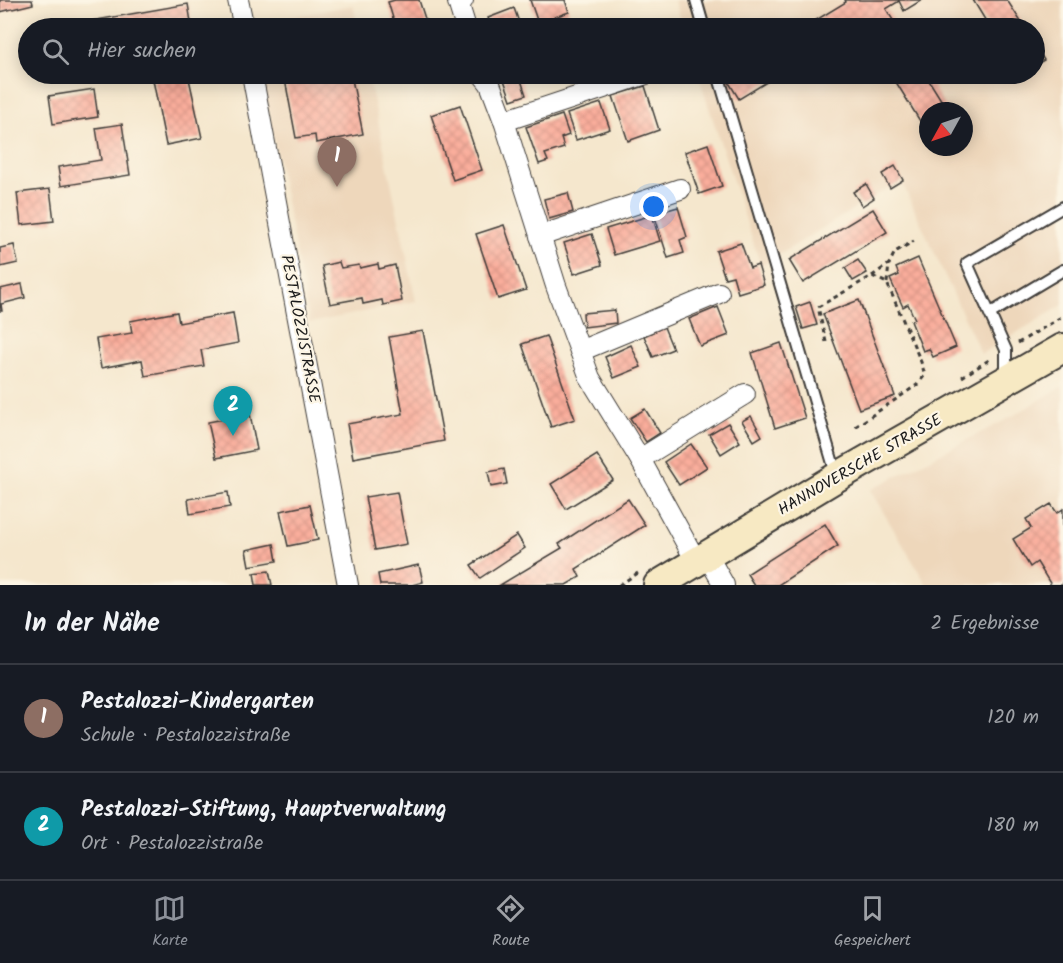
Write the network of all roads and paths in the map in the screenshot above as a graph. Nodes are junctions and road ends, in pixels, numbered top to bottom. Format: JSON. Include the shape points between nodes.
{"nodes":[{"id":1,"x":238,"y":0,"type":"edge"},
{"id":2,"x":463,"y":0,"type":"edge"},
{"id":3,"x":696,"y":0,"type":"edge"},
{"id":4,"x":242,"y":18,"type":"edge"},
{"id":5,"x":463,"y":18,"type":"edge"},
{"id":6,"x":701,"y":18,"type":"edge"},
{"id":7,"x":254,"y":84,"type":"edge"},
{"id":8,"x":490,"y":84,"type":"edge"},
{"id":9,"x":615,"y":84,"type":"edge"},
{"id":10,"x":721,"y":84,"type":"edge"},
{"id":11,"x":504,"y":121,"type":"junction"},
{"id":12,"x":680,"y":189,"type":"dead end"},
{"id":13,"x":1063,"y":207,"type":"edge"},
{"id":14,"x":540,"y":236,"type":"junction"},
{"id":15,"x":914,"y":241,"type":"dead end"},
{"id":16,"x":889,"y":264,"type":"junction"},
{"id":17,"x":1063,"y":270,"type":"edge"},
{"id":18,"x":872,"y":276,"type":"junction"},
{"id":19,"x":887,"y":283,"type":"junction"},
{"id":20,"x":719,"y":293,"type":"dead end"},
{"id":21,"x":991,"y":313,"type":"junction"},
{"id":22,"x":826,"y":342,"type":"dead end"},
{"id":23,"x":1063,"y":348,"type":"edge"},
{"id":24,"x":580,"y":351,"type":"junction"},
{"id":25,"x":1006,"y":381,"type":"junction"},
{"id":26,"x":745,"y":394,"type":"dead end"},
{"id":27,"x":855,"y":427,"type":"dead end"},
{"id":28,"x":640,"y":459,"type":"junction"},
{"id":29,"x":837,"y":477,"type":"junction"},
{"id":30,"x":702,"y":558,"type":"junction"},
{"id":31,"x":348,"y":585,"type":"edge"},
{"id":32,"x":658,"y":585,"type":"edge"},
{"id":33,"x":723,"y":585,"type":"edge"}],
"edges":[{"from":1,"to":4,"type":"street"},
{"from":2,"to":5,"type":"street","via":[[458,2]]},
{"from":3,"to":6,"type":"lane"},
{"from":7,"to":31,"type":"street","name":"PESTALOZZISTRASSE"},
{"from":8,"to":11,"type":"street"},
{"from":9,"to":11,"type":"street"},
{"from":10,"to":29,"type":"lane"},
{"from":11,"to":14,"type":"street"},
{"from":12,"to":14,"type":"street"},
{"from":13,"to":21,"type":"lane","via":[[967,263]]},
{"from":14,"to":24,"type":"street"},
{"from":15,"to":16,"type":"path","via":[[895,252]]},
{"from":16,"to":18,"type":"path"},
{"from":16,"to":19,"type":"path"},
{"from":17,"to":21,"type":"lane"},
{"from":18,"to":19,"type":"path"},
{"from":18,"to":22,"type":"path","via":[[818,307]]},
{"from":19,"to":27,"type":"path","via":[[925,375],[917,385]]},
{"from":20,"to":24,"type":"street"},
{"from":21,"to":25,"type":"lane","via":[[1006,350]]},
{"from":23,"to":25,"type":"main road","name":"HANNOVERSCHE STRASSE"},
{"from":24,"to":28,"type":"street","via":[[590,378]]},
{"from":25,"to":29,"type":"main road","name":"HANNOVERSCHE STRASSE"},
{"from":26,"to":28,"type":"street"},
{"from":28,"to":30,"type":"street"},
{"from":29,"to":30,"type":"main road","name":"HANNOVERSCHE STRASSE"},
{"from":30,"to":32,"type":"main road","name":"HANNOVERSCHE STRASSE"},
{"from":30,"to":33,"type":"street"}]}
